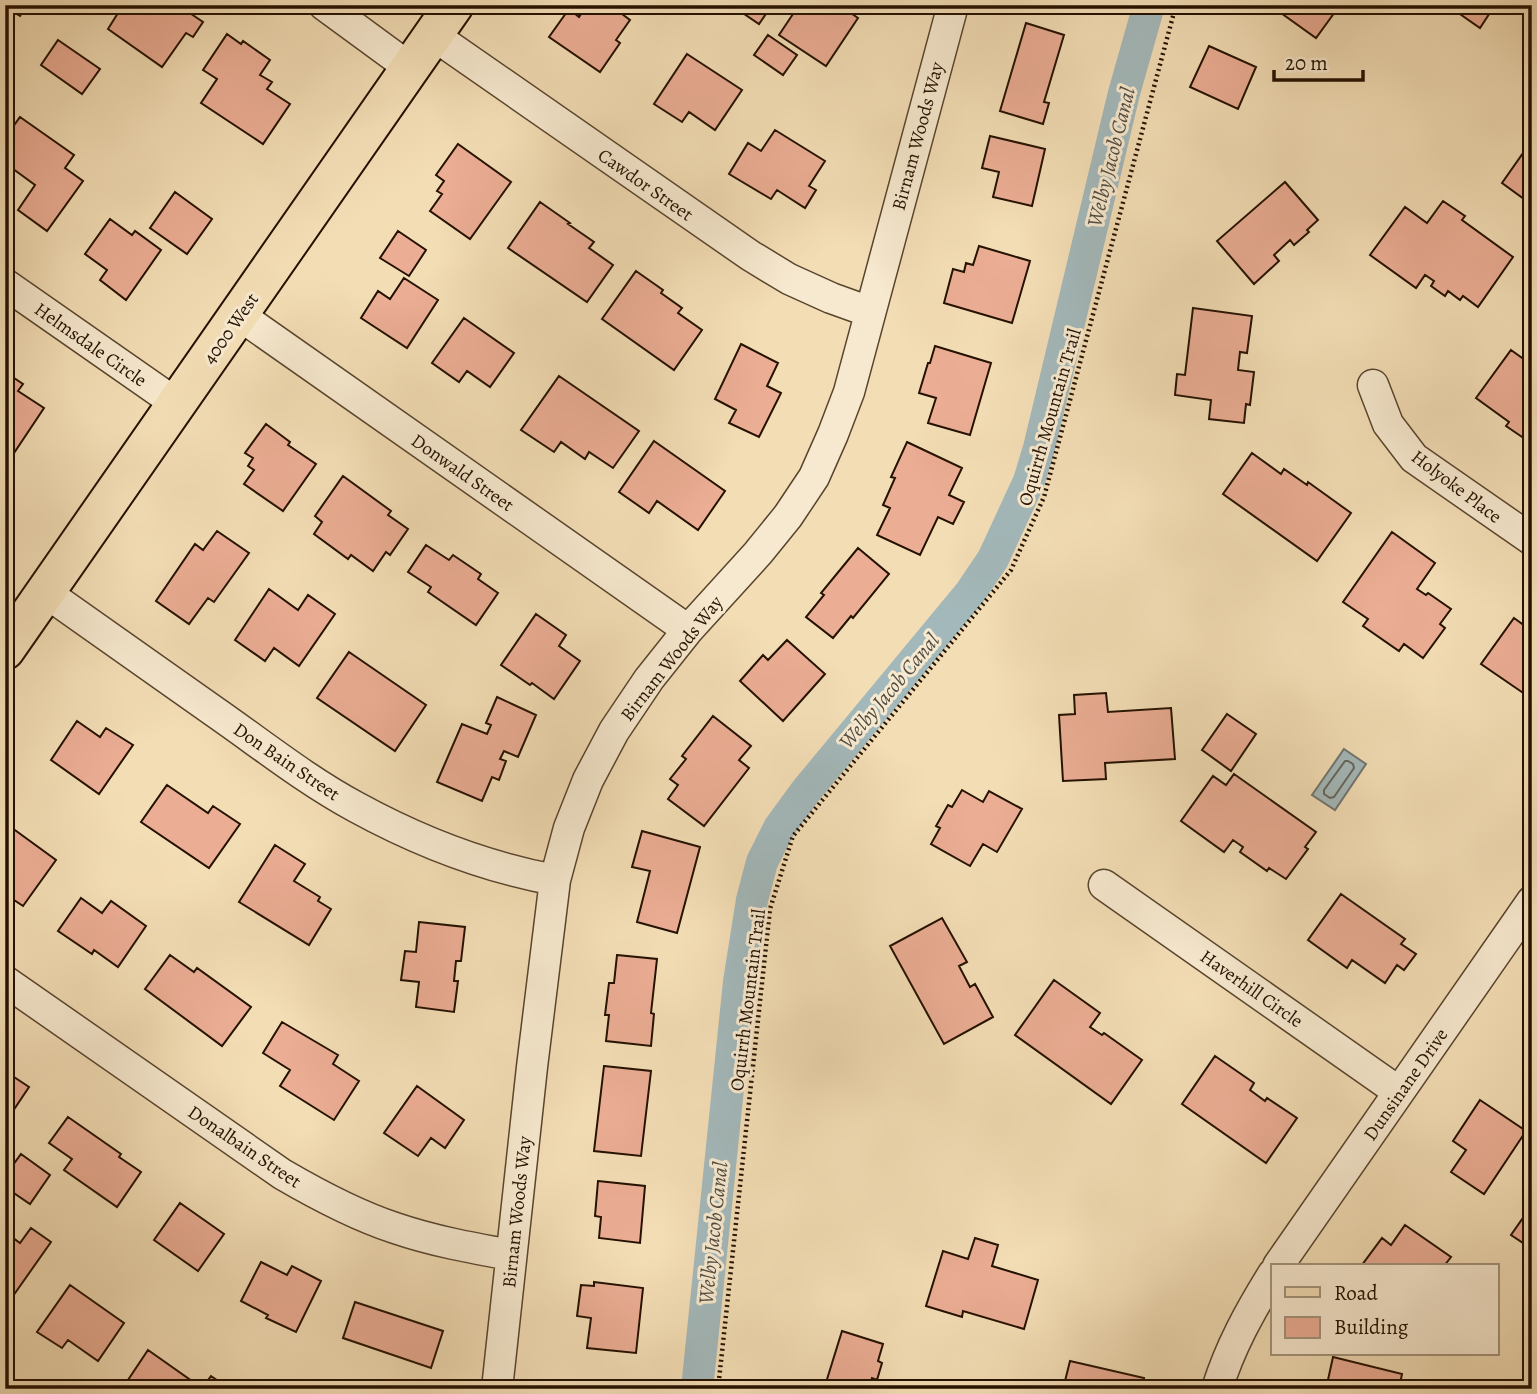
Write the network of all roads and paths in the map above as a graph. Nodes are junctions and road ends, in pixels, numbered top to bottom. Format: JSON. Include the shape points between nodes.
{"nodes":[{"id":1,"x":324,"y":5,"type":"edge"},
{"id":2,"x":953,"y":5,"type":"edge"},
{"id":3,"x":1176,"y":5,"type":"edge"},
{"id":4,"x":443,"y":20,"type":"edge"},
{"id":5,"x":410,"y":68,"type":"junction"},
{"id":6,"x":5,"y":284,"type":"edge"},
{"id":7,"x":870,"y":312,"type":"junction"},
{"id":8,"x":239,"y":315,"type":"junction"},
{"id":9,"x":1373,"y":385,"type":"dead end"},
{"id":10,"x":177,"y":404,"type":"junction"},
{"id":11,"x":1532,"y":541,"type":"edge"},
{"id":12,"x":45,"y":592,"type":"junction"},
{"id":13,"x":688,"y":630,"type":"junction"},
{"id":14,"x":5,"y":650,"type":"edge"},
{"id":15,"x":555,"y":880,"type":"junction"},
{"id":16,"x":1104,"y":885,"type":"dead end"},
{"id":17,"x":1532,"y":901,"type":"edge"},
{"id":18,"x":5,"y":981,"type":"edge"},
{"id":19,"x":1399,"y":1092,"type":"junction"},
{"id":20,"x":511,"y":1255,"type":"junction"},
{"id":21,"x":1279,"y":1264,"type":"edge"},
{"id":22,"x":1271,"y":1277,"type":"edge"},
{"id":23,"x":497,"y":1389,"type":"edge"},
{"id":24,"x":718,"y":1389,"type":"edge"},
{"id":25,"x":1217,"y":1389,"type":"edge"}],
"edges":[{"from":1,"to":5,"type":"street"},
{"from":2,"to":7,"type":"street","name":"Birnam Woods Way"},
{"from":3,"to":24,"type":"path","name":"Oquirrh Mountain Trail","via":[[1044,497],[1011,570],[793,836],[770,909]]},
{"from":4,"to":5,"type":"main road","name":"4000 West"},
{"from":4,"to":7,"type":"street","name":"Cawdor Street","via":[[751,256],[789,279]]},
{"from":5,"to":8,"type":"main road","name":"4000 West"},
{"from":6,"to":10,"type":"street","name":"Helmsdale Circle"},
{"from":7,"to":13,"type":"street","name":"Birnam Woods Way","via":[[849,392],[814,477],[758,553]]},
{"from":8,"to":10,"type":"main road","name":"4000 West"},
{"from":8,"to":13,"type":"street","name":"Donwald Street"},
{"from":9,"to":11,"type":"street","name":"Holyoke Place","via":[[1388,424],[1414,458]]},
{"from":10,"to":12,"type":"main road","name":"4000 West"},
{"from":12,"to":14,"type":"main road","name":"4000 West"},
{"from":12,"to":15,"type":"street","name":"Don Bain Street","via":[[355,807],[458,854]]},
{"from":13,"to":15,"type":"street","name":"Birnam Woods Way","via":[[614,731],[588,780]]},
{"from":15,"to":20,"type":"street","name":"Birnam Woods Way"},
{"from":16,"to":19,"type":"street","name":"Haverhill Circle"},
{"from":17,"to":19,"type":"street","name":"Dunsinane Drive"},
{"from":18,"to":20,"type":"street","name":"Donalbain Street","via":[[318,1195],[393,1228]]},
{"from":19,"to":21,"type":"street","name":"Dunsinane Drive"},
{"from":20,"to":23,"type":"street","name":"Birnam Woods Way"},
{"from":22,"to":25,"type":"street","via":[[1250,1311]]}]}
